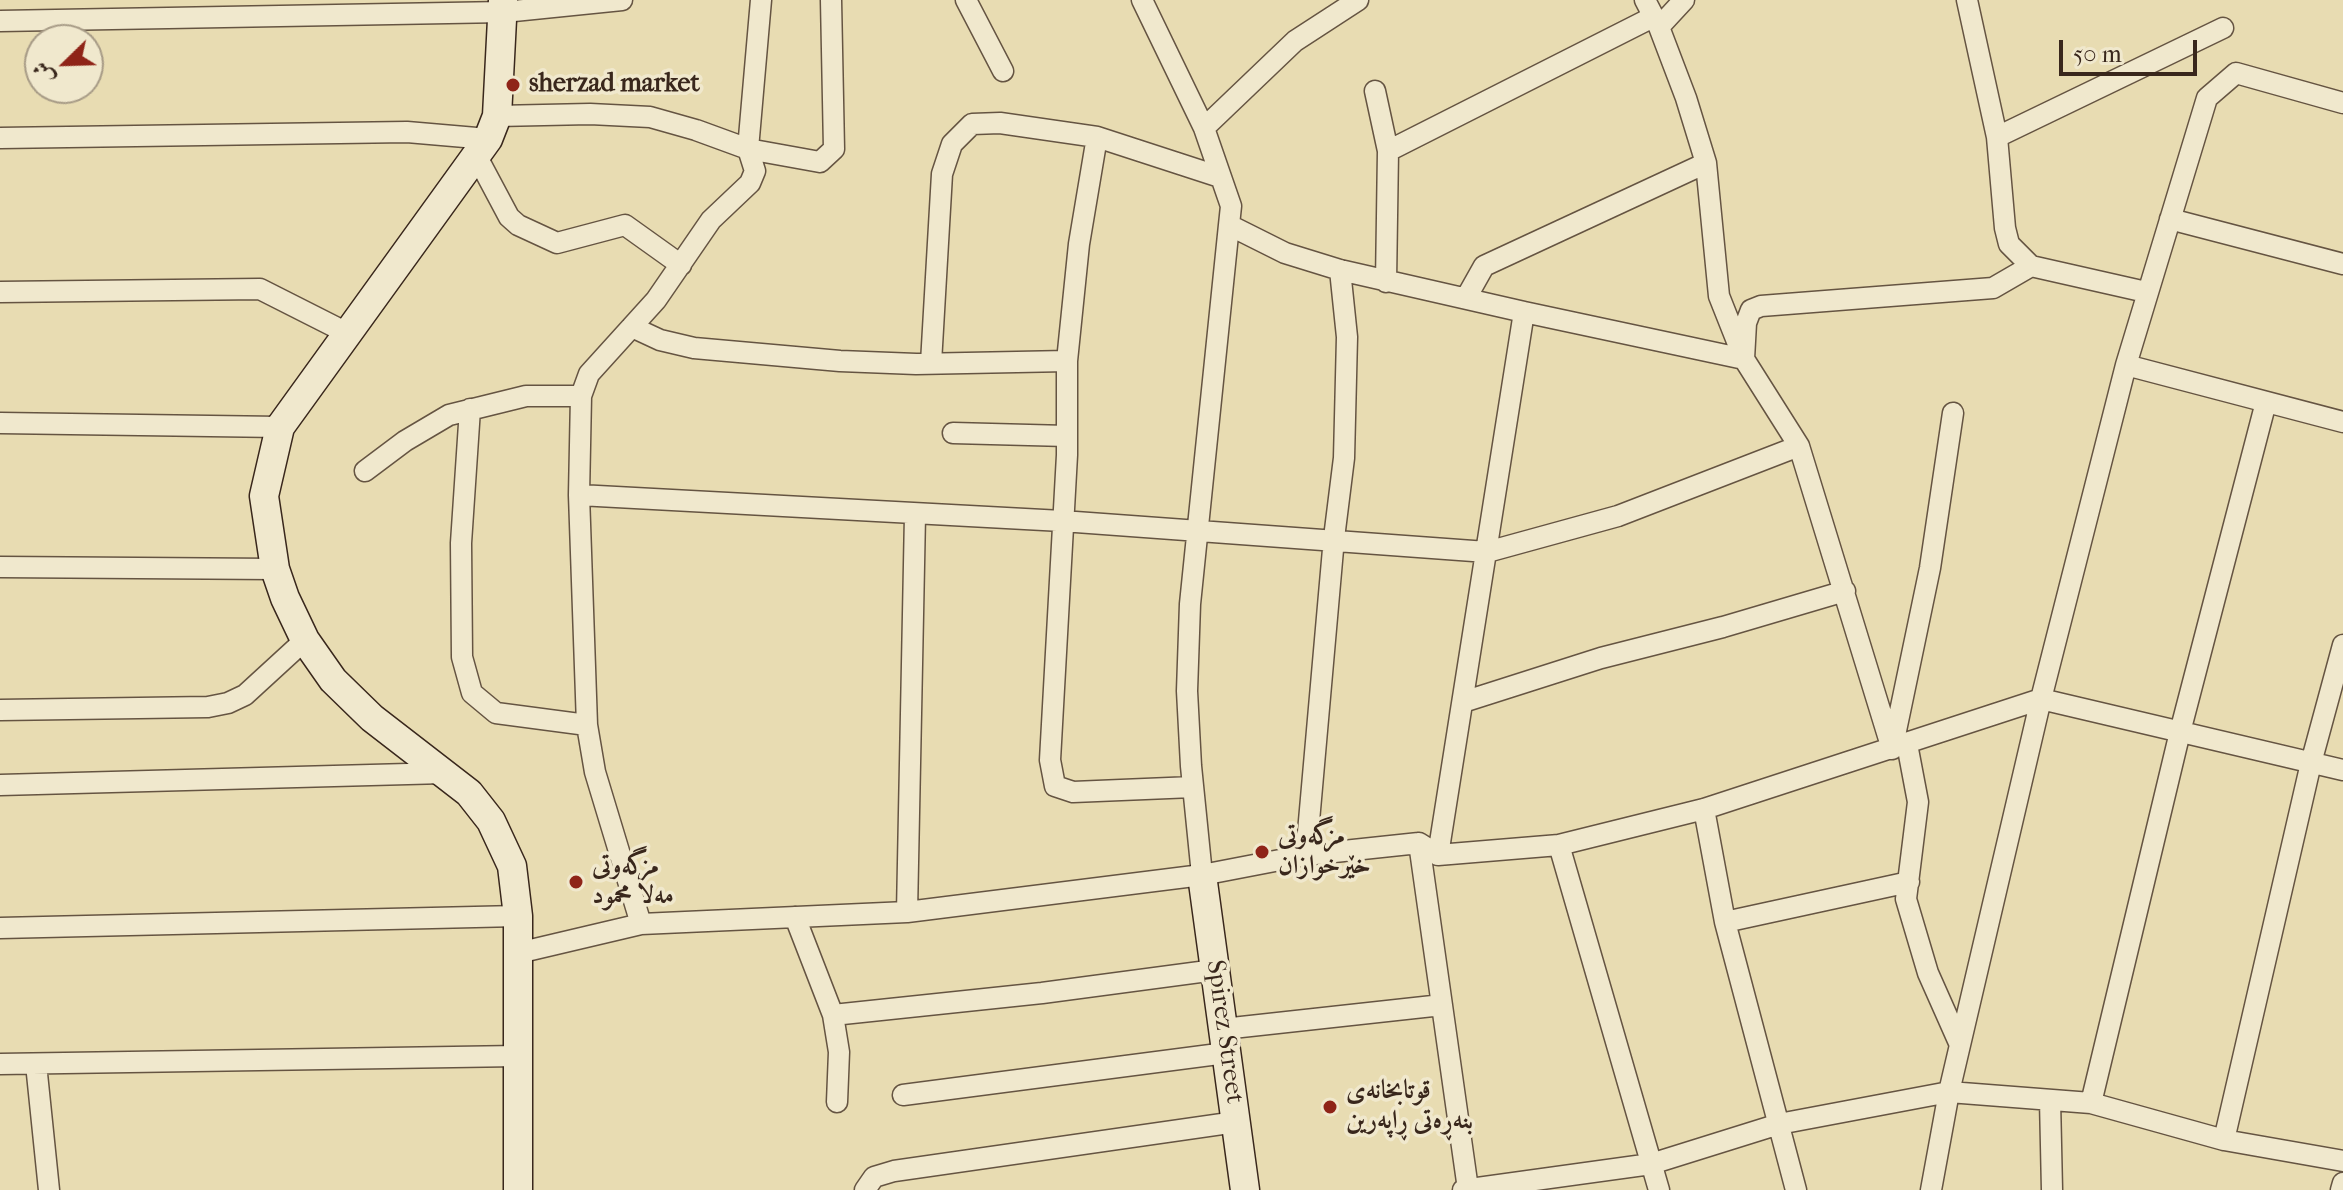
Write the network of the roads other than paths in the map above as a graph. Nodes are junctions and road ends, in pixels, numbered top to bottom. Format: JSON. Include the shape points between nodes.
{"nodes":[{"id":1,"x":622,"y":0,"type":"edge"},
{"id":2,"x":761,"y":0,"type":"edge"},
{"id":3,"x":831,"y":0,"type":"edge"},
{"id":4,"x":966,"y":0,"type":"edge"},
{"id":5,"x":1358,"y":0,"type":"edge"},
{"id":6,"x":1684,"y":0,"type":"edge"},
{"id":7,"x":1967,"y":0,"type":"edge"},
{"id":8,"x":1144,"y":1,"type":"edge"},
{"id":9,"x":503,"y":6,"type":"edge"},
{"id":10,"x":1652,"y":15,"type":"edge"},
{"id":11,"x":0,"y":21,"type":"edge"},
{"id":12,"x":2223,"y":28,"type":"dead end"},
{"id":13,"x":1003,"y":71,"type":"dead end"},
{"id":14,"x":1375,"y":91,"type":"dead end"},
{"id":15,"x":2343,"y":103,"type":"edge"},
{"id":16,"x":1204,"y":128,"type":"junction"},
{"id":17,"x":487,"y":137,"type":"junction"},
{"id":18,"x":1097,"y":137,"type":"junction"},
{"id":19,"x":1997,"y":137,"type":"junction"},
{"id":20,"x":0,"y":138,"type":"edge"},
{"id":21,"x":748,"y":149,"type":"junction"},
{"id":22,"x":1388,"y":151,"type":"junction"},
{"id":23,"x":1706,"y":163,"type":"junction"},
{"id":24,"x":1220,"y":177,"type":"junction"},
{"id":25,"x":2170,"y":219,"type":"junction"},
{"id":26,"x":1229,"y":225,"type":"junction"},
{"id":27,"x":2343,"y":264,"type":"edge"},
{"id":28,"x":681,"y":265,"type":"junction"},
{"id":29,"x":2031,"y":266,"type":"junction"},
{"id":30,"x":1340,"y":270,"type":"junction"},
{"id":31,"x":1386,"y":282,"type":"junction"},
{"id":32,"x":0,"y":292,"type":"edge"},
{"id":33,"x":2146,"y":292,"type":"junction"},
{"id":34,"x":1466,"y":298,"type":"junction"},
{"id":35,"x":1524,"y":312,"type":"junction"},
{"id":36,"x":632,"y":327,"type":"junction"},
{"id":37,"x":347,"y":333,"type":"junction"},
{"id":38,"x":1744,"y":359,"type":"junction"},
{"id":39,"x":1067,"y":361,"type":"junction"},
{"id":40,"x":931,"y":363,"type":"junction"},
{"id":41,"x":2126,"y":365,"type":"junction"},
{"id":42,"x":581,"y":396,"type":"junction"},
{"id":43,"x":2266,"y":402,"type":"junction"},
{"id":44,"x":470,"y":409,"type":"junction"},
{"id":45,"x":1953,"y":413,"type":"dead end"},
{"id":46,"x":2343,"y":422,"type":"edge"},
{"id":47,"x":0,"y":423,"type":"edge"},
{"id":48,"x":280,"y":427,"type":"junction"},
{"id":49,"x":953,"y":433,"type":"dead end"},
{"id":50,"x":1067,"y":436,"type":"junction"},
{"id":51,"x":1799,"y":446,"type":"junction"},
{"id":52,"x":365,"y":471,"type":"dead end"},
{"id":53,"x":579,"y":495,"type":"junction"},
{"id":54,"x":915,"y":515,"type":"junction"},
{"id":55,"x":1062,"y":521,"type":"junction"},
{"id":56,"x":1199,"y":531,"type":"junction"},
{"id":57,"x":1334,"y":538,"type":"junction"},
{"id":58,"x":1487,"y":552,"type":"junction"},
{"id":59,"x":0,"y":567,"type":"edge"},
{"id":60,"x":275,"y":569,"type":"junction"},
{"id":61,"x":1845,"y":591,"type":"junction"},
{"id":62,"x":305,"y":640,"type":"junction"},
{"id":63,"x":2343,"y":645,"type":"edge"},
{"id":64,"x":2041,"y":699,"type":"junction"},
{"id":65,"x":1463,"y":702,"type":"junction"},
{"id":66,"x":0,"y":710,"type":"edge"},
{"id":67,"x":587,"y":725,"type":"junction"},
{"id":68,"x":2180,"y":732,"type":"junction"},
{"id":69,"x":1899,"y":747,"type":"junction"},
{"id":70,"x":2311,"y":763,"type":"junction"},
{"id":71,"x":2343,"y":770,"type":"edge"},
{"id":72,"x":445,"y":773,"type":"junction"},
{"id":73,"x":0,"y":785,"type":"edge"},
{"id":74,"x":1193,"y":787,"type":"junction"},
{"id":75,"x":1704,"y":809,"type":"junction"},
{"id":76,"x":1419,"y":843,"type":"junction"},
{"id":77,"x":1559,"y":845,"type":"junction"},
{"id":78,"x":1306,"y":855,"type":"junction"},
{"id":79,"x":1438,"y":855,"type":"junction"},
{"id":80,"x":1202,"y":875,"type":"junction"},
{"id":81,"x":1909,"y":882,"type":"junction"},
{"id":82,"x":907,"y":912,"type":"junction"},
{"id":83,"x":518,"y":916,"type":"junction"},
{"id":84,"x":795,"y":917,"type":"junction"},
{"id":85,"x":1725,"y":922,"type":"junction"},
{"id":86,"x":641,"y":924,"type":"junction"},
{"id":87,"x":0,"y":928,"type":"edge"},
{"id":88,"x":518,"y":953,"type":"junction"},
{"id":89,"x":1215,"y":970,"type":"junction"},
{"id":90,"x":1442,"y":1005,"type":"junction"},
{"id":91,"x":833,"y":1015,"type":"junction"},
{"id":92,"x":1225,"y":1041,"type":"junction"},
{"id":93,"x":1960,"y":1045,"type":"junction"},
{"id":94,"x":518,"y":1056,"type":"junction"},
{"id":95,"x":0,"y":1064,"type":"edge"},
{"id":96,"x":36,"y":1064,"type":"junction"},
{"id":97,"x":1949,"y":1092,"type":"junction"},
{"id":98,"x":903,"y":1095,"type":"dead end"},
{"id":99,"x":2050,"y":1100,"type":"junction"},
{"id":100,"x":837,"y":1102,"type":"dead end"},
{"id":101,"x":2091,"y":1103,"type":"junction"},
{"id":102,"x":1236,"y":1122,"type":"junction"},
{"id":103,"x":1779,"y":1124,"type":"junction"},
{"id":104,"x":2224,"y":1140,"type":"junction"},
{"id":105,"x":2343,"y":1161,"type":"edge"},
{"id":106,"x":1651,"y":1164,"type":"junction"},
{"id":107,"x":2343,"y":1183,"type":"edge"},
{"id":108,"x":49,"y":1190,"type":"edge"},
{"id":109,"x":518,"y":1190,"type":"edge"},
{"id":110,"x":865,"y":1190,"type":"edge"},
{"id":111,"x":1245,"y":1190,"type":"edge"},
{"id":112,"x":1466,"y":1190,"type":"edge"},
{"id":113,"x":1659,"y":1190,"type":"edge"},
{"id":114,"x":1796,"y":1190,"type":"edge"},
{"id":115,"x":1931,"y":1190,"type":"edge"},
{"id":116,"x":2052,"y":1190,"type":"edge"},
{"id":117,"x":2341,"y":1190,"type":"edge"}],
"edges":[{"from":1,"to":9,"type":"street"},
{"from":2,"to":21,"type":"street"},
{"from":3,"to":21,"type":"street","via":[[834,149],[820,162]]},
{"from":4,"to":13,"type":"street"},
{"from":5,"to":16,"type":"street","via":[[1295,41]]},
{"from":6,"to":10,"type":"street"},
{"from":7,"to":19,"type":"street"},
{"from":8,"to":16,"type":"street"},
{"from":9,"to":11,"type":"street"},
{"from":9,"to":17,"type":"street"},
{"from":10,"to":22,"type":"street"},
{"from":10,"to":23,"type":"street"},
{"from":12,"to":19,"type":"street"},
{"from":14,"to":22,"type":"street"},
{"from":15,"to":25,"type":"street","via":[[2236,73],[2207,98]]},
{"from":16,"to":24,"type":"street"},
{"from":17,"to":20,"type":"street","via":[[407,132]]},
{"from":17,"to":21,"type":"street","via":[[590,114],[650,117]]},
{"from":17,"to":28,"type":"street","via":[[509,217],[518,225],[557,243],[625,225]]},
{"from":17,"to":37,"type":"street"},
{"from":18,"to":24,"type":"street"},
{"from":18,"to":39,"type":"street"},
{"from":18,"to":40,"type":"street","via":[[972,124],[952,144],[942,174]]},
{"from":19,"to":29,"type":"street","via":[[2009,244]]},
{"from":21,"to":28,"type":"street","via":[[755,171],[750,183],[711,220]]},
{"from":22,"to":31,"type":"street"},
{"from":23,"to":34,"type":"street","via":[[1484,266]]},
{"from":23,"to":38,"type":"street","via":[[1719,296]]},
{"from":24,"to":26,"type":"street","via":[[1231,206]]},
{"from":25,"to":27,"type":"street"},
{"from":25,"to":33,"type":"street"},
{"from":26,"to":30,"type":"street","via":[[1285,253]]},
{"from":26,"to":56,"type":"street"},
{"from":28,"to":36,"type":"street"},
{"from":29,"to":33,"type":"street"},
{"from":29,"to":38,"type":"street","via":[[1993,288],[1761,306],[1751,310],[1746,323]]},
{"from":30,"to":31,"type":"street"},
{"from":30,"to":57,"type":"street","via":[[1347,337],[1344,458]]},
{"from":31,"to":34,"type":"street"},
{"from":32,"to":37,"type":"street","via":[[260,289]]},
{"from":33,"to":41,"type":"street"},
{"from":34,"to":35,"type":"street"},
{"from":35,"to":38,"type":"street"},
{"from":35,"to":58,"type":"street"},
{"from":36,"to":40,"type":"street","via":[[694,348]]},
{"from":36,"to":42,"type":"street","via":[[589,374]]},
{"from":37,"to":48,"type":"street"},
{"from":38,"to":51,"type":"street"},
{"from":39,"to":40,"type":"street"},
{"from":39,"to":50,"type":"street"},
{"from":41,"to":43,"type":"street"},
{"from":41,"to":64,"type":"street"},
{"from":42,"to":44,"type":"street","via":[[526,396]]},
{"from":42,"to":53,"type":"street"},
{"from":43,"to":46,"type":"street"},
{"from":43,"to":68,"type":"street"},
{"from":44,"to":52,"type":"street","via":[[425,428]]},
{"from":44,"to":67,"type":"street","via":[[461,543],[462,657],[472,693],[496,713]]},
{"from":45,"to":69,"type":"street"},
{"from":47,"to":48,"type":"street"},
{"from":48,"to":60,"type":"street","via":[[264,496]]},
{"from":49,"to":50,"type":"street"},
{"from":50,"to":55,"type":"street"},
{"from":51,"to":58,"type":"street","via":[[1618,516]]},
{"from":51,"to":61,"type":"street"},
{"from":53,"to":54,"type":"street"},
{"from":53,"to":67,"type":"street"},
{"from":54,"to":55,"type":"street"},
{"from":54,"to":82,"type":"street"},
{"from":55,"to":56,"type":"street"},
{"from":55,"to":74,"type":"street","via":[[1050,760],[1055,786],[1073,792]]},
{"from":56,"to":57,"type":"street"},
{"from":56,"to":74,"type":"street","via":[[1187,691]]},
{"from":57,"to":58,"type":"street"},
{"from":57,"to":78,"type":"street"},
{"from":58,"to":65,"type":"street"},
{"from":59,"to":60,"type":"street"},
{"from":60,"to":62,"type":"street"},
{"from":61,"to":65,"type":"street"},
{"from":61,"to":69,"type":"street"},
{"from":62,"to":66,"type":"street","via":[[245,695],[228,703]]},
{"from":62,"to":72,"type":"street","via":[[333,680],[372,718]]},
{"from":63,"to":70,"type":"street"},
{"from":64,"to":68,"type":"street"},
{"from":64,"to":69,"type":"street"},
{"from":64,"to":93,"type":"street"},
{"from":65,"to":79,"type":"street"},
{"from":67,"to":86,"type":"street","via":[[595,772]]},
{"from":68,"to":70,"type":"street"},
{"from":68,"to":101,"type":"street"},
{"from":69,"to":75,"type":"street"},
{"from":69,"to":81,"type":"street","via":[[1918,802]]},
{"from":70,"to":71,"type":"street"},
{"from":70,"to":104,"type":"street"},
{"from":72,"to":73,"type":"street"},
{"from":72,"to":83,"type":"street","via":[[491,821],[512,866]]},
{"from":74,"to":80,"type":"street"},
{"from":75,"to":77,"type":"street"},
{"from":75,"to":85,"type":"street"},
{"from":76,"to":78,"type":"street"},
{"from":76,"to":79,"type":"street"},
{"from":76,"to":90,"type":"street"},
{"from":77,"to":79,"type":"street"},
{"from":77,"to":106,"type":"street"},
{"from":78,"to":80,"type":"street"},
{"from":80,"to":82,"type":"street"},
{"from":80,"to":89,"type":"street","name":"Spirez Street"},
{"from":81,"to":85,"type":"street"},
{"from":81,"to":93,"type":"street","via":[[1906,899],[1928,973]]},
{"from":82,"to":84,"type":"street"},
{"from":83,"to":87,"type":"street"},
{"from":83,"to":88,"type":"street"},
{"from":84,"to":86,"type":"street"},
{"from":84,"to":91,"type":"street"},
{"from":85,"to":103,"type":"street"},
{"from":86,"to":88,"type":"street"},
{"from":88,"to":94,"type":"street"},
{"from":89,"to":91,"type":"street"},
{"from":89,"to":92,"type":"street","name":"Spirez Street"},
{"from":90,"to":92,"type":"street"},
{"from":90,"to":112,"type":"street"},
{"from":91,"to":100,"type":"street","via":[[839,1052]]},
{"from":92,"to":98,"type":"street"},
{"from":92,"to":102,"type":"street","name":"Spirez Street"},
{"from":93,"to":97,"type":"street"},
{"from":94,"to":96,"type":"street"},
{"from":94,"to":109,"type":"street"},
{"from":95,"to":96,"type":"street"},
{"from":96,"to":108,"type":"street"},
{"from":97,"to":99,"type":"street"},
{"from":97,"to":103,"type":"street"},
{"from":97,"to":115,"type":"street"},
{"from":99,"to":101,"type":"street"},
{"from":99,"to":116,"type":"street"},
{"from":101,"to":104,"type":"street"},
{"from":102,"to":110,"type":"street","via":[[894,1171],[874,1177]]},
{"from":102,"to":111,"type":"street","name":"Spirez Street"},
{"from":103,"to":106,"type":"street"},
{"from":103,"to":114,"type":"street"},
{"from":104,"to":105,"type":"street"},
{"from":106,"to":112,"type":"street"},
{"from":106,"to":113,"type":"street"},
{"from":107,"to":117,"type":"street"}]}
